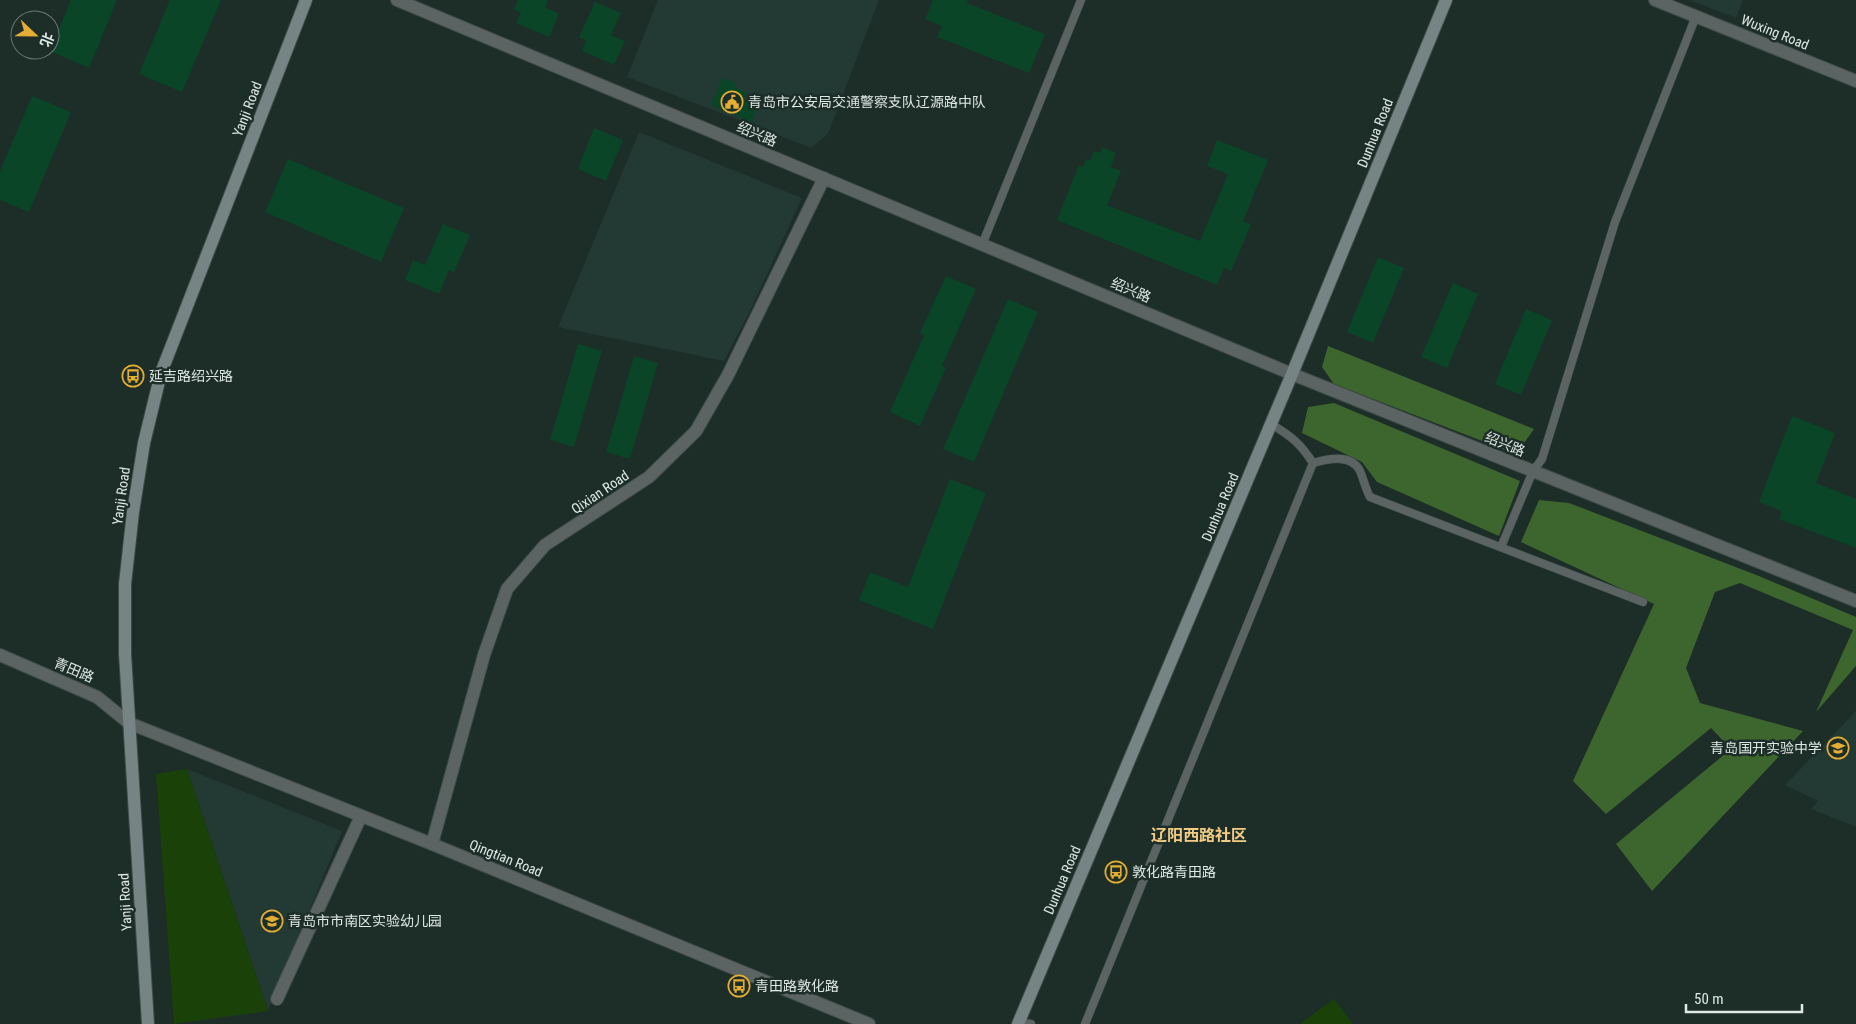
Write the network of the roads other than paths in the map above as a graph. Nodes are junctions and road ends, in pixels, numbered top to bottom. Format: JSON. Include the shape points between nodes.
{"nodes":[{"id":1,"x":306,"y":0,"type":"edge"},
{"id":2,"x":397,"y":0,"type":"edge"},
{"id":3,"x":1081,"y":0,"type":"edge"},
{"id":4,"x":1446,"y":0,"type":"edge"},
{"id":5,"x":1655,"y":0,"type":"edge"},
{"id":6,"x":1696,"y":16,"type":"junction"},
{"id":7,"x":1856,"y":81,"type":"edge"},
{"id":8,"x":824,"y":178,"type":"junction"},
{"id":9,"x":982,"y":245,"type":"junction"},
{"id":10,"x":1292,"y":374,"type":"junction"},
{"id":11,"x":1271,"y":424,"type":"junction"},
{"id":12,"x":1313,"y":464,"type":"junction"},
{"id":13,"x":1533,"y":471,"type":"junction"},
{"id":14,"x":1502,"y":547,"type":"junction"},
{"id":15,"x":1856,"y":601,"type":"edge"},
{"id":16,"x":1643,"y":602,"type":"dead end"},
{"id":17,"x":0,"y":655,"type":"edge"},
{"id":18,"x":130,"y":723,"type":"junction"},
{"id":19,"x":361,"y":816,"type":"junction"},
{"id":20,"x":432,"y":844,"type":"junction"},
{"id":21,"x":277,"y":999,"type":"dead end"},
{"id":22,"x":1023,"y":1023,"type":"edge"},
{"id":23,"x":148,"y":1024,"type":"edge"},
{"id":24,"x":869,"y":1024,"type":"edge"},
{"id":25,"x":1085,"y":1024,"type":"edge"}],
"edges":[{"from":1,"to":18,"type":"main road","name":"Yanji Road","via":[[161,373],[146,434],[125,584],[125,654]]},
{"from":2,"to":8,"type":"street","name":"绍兴路"},
{"from":3,"to":9,"type":"lane"},
{"from":4,"to":10,"type":"main road","name":"Dunhua Road"},
{"from":5,"to":6,"type":"street","name":"Wuxing Road"},
{"from":6,"to":7,"type":"street","name":"Wuxing Road"},
{"from":6,"to":13,"type":"lane","via":[[1615,222],[1542,460]]},
{"from":8,"to":9,"type":"street","name":"绍兴路"},
{"from":8,"to":20,"type":"street","name":"Qixian Road","via":[[728,376],[696,431],[649,477],[545,545],[507,589],[484,655]]},
{"from":9,"to":10,"type":"street","name":"绍兴路"},
{"from":10,"to":11,"type":"main road","name":"Dunhua Road"},
{"from":10,"to":13,"type":"street","name":"绍兴路"},
{"from":11,"to":12,"type":"lane","via":[[1294,438]]},
{"from":11,"to":22,"type":"main road","name":"Dunhua Road"},
{"from":12,"to":14,"type":"lane","via":[[1330,458],[1350,461],[1360,471],[1370,497]]},
{"from":12,"to":25,"type":"lane"},
{"from":13,"to":14,"type":"lane"},
{"from":13,"to":15,"type":"street","name":"绍兴路"},
{"from":14,"to":16,"type":"lane"},
{"from":17,"to":18,"type":"street","name":"青田路","via":[[97,697]]},
{"from":18,"to":19,"type":"street","name":"Qingtian Road"},
{"from":18,"to":23,"type":"main road","name":"Yanji Road"},
{"from":19,"to":20,"type":"street","name":"Qingtian Road"},
{"from":19,"to":21,"type":"street"},
{"from":20,"to":24,"type":"street","name":"Qingtian Road"}]}
